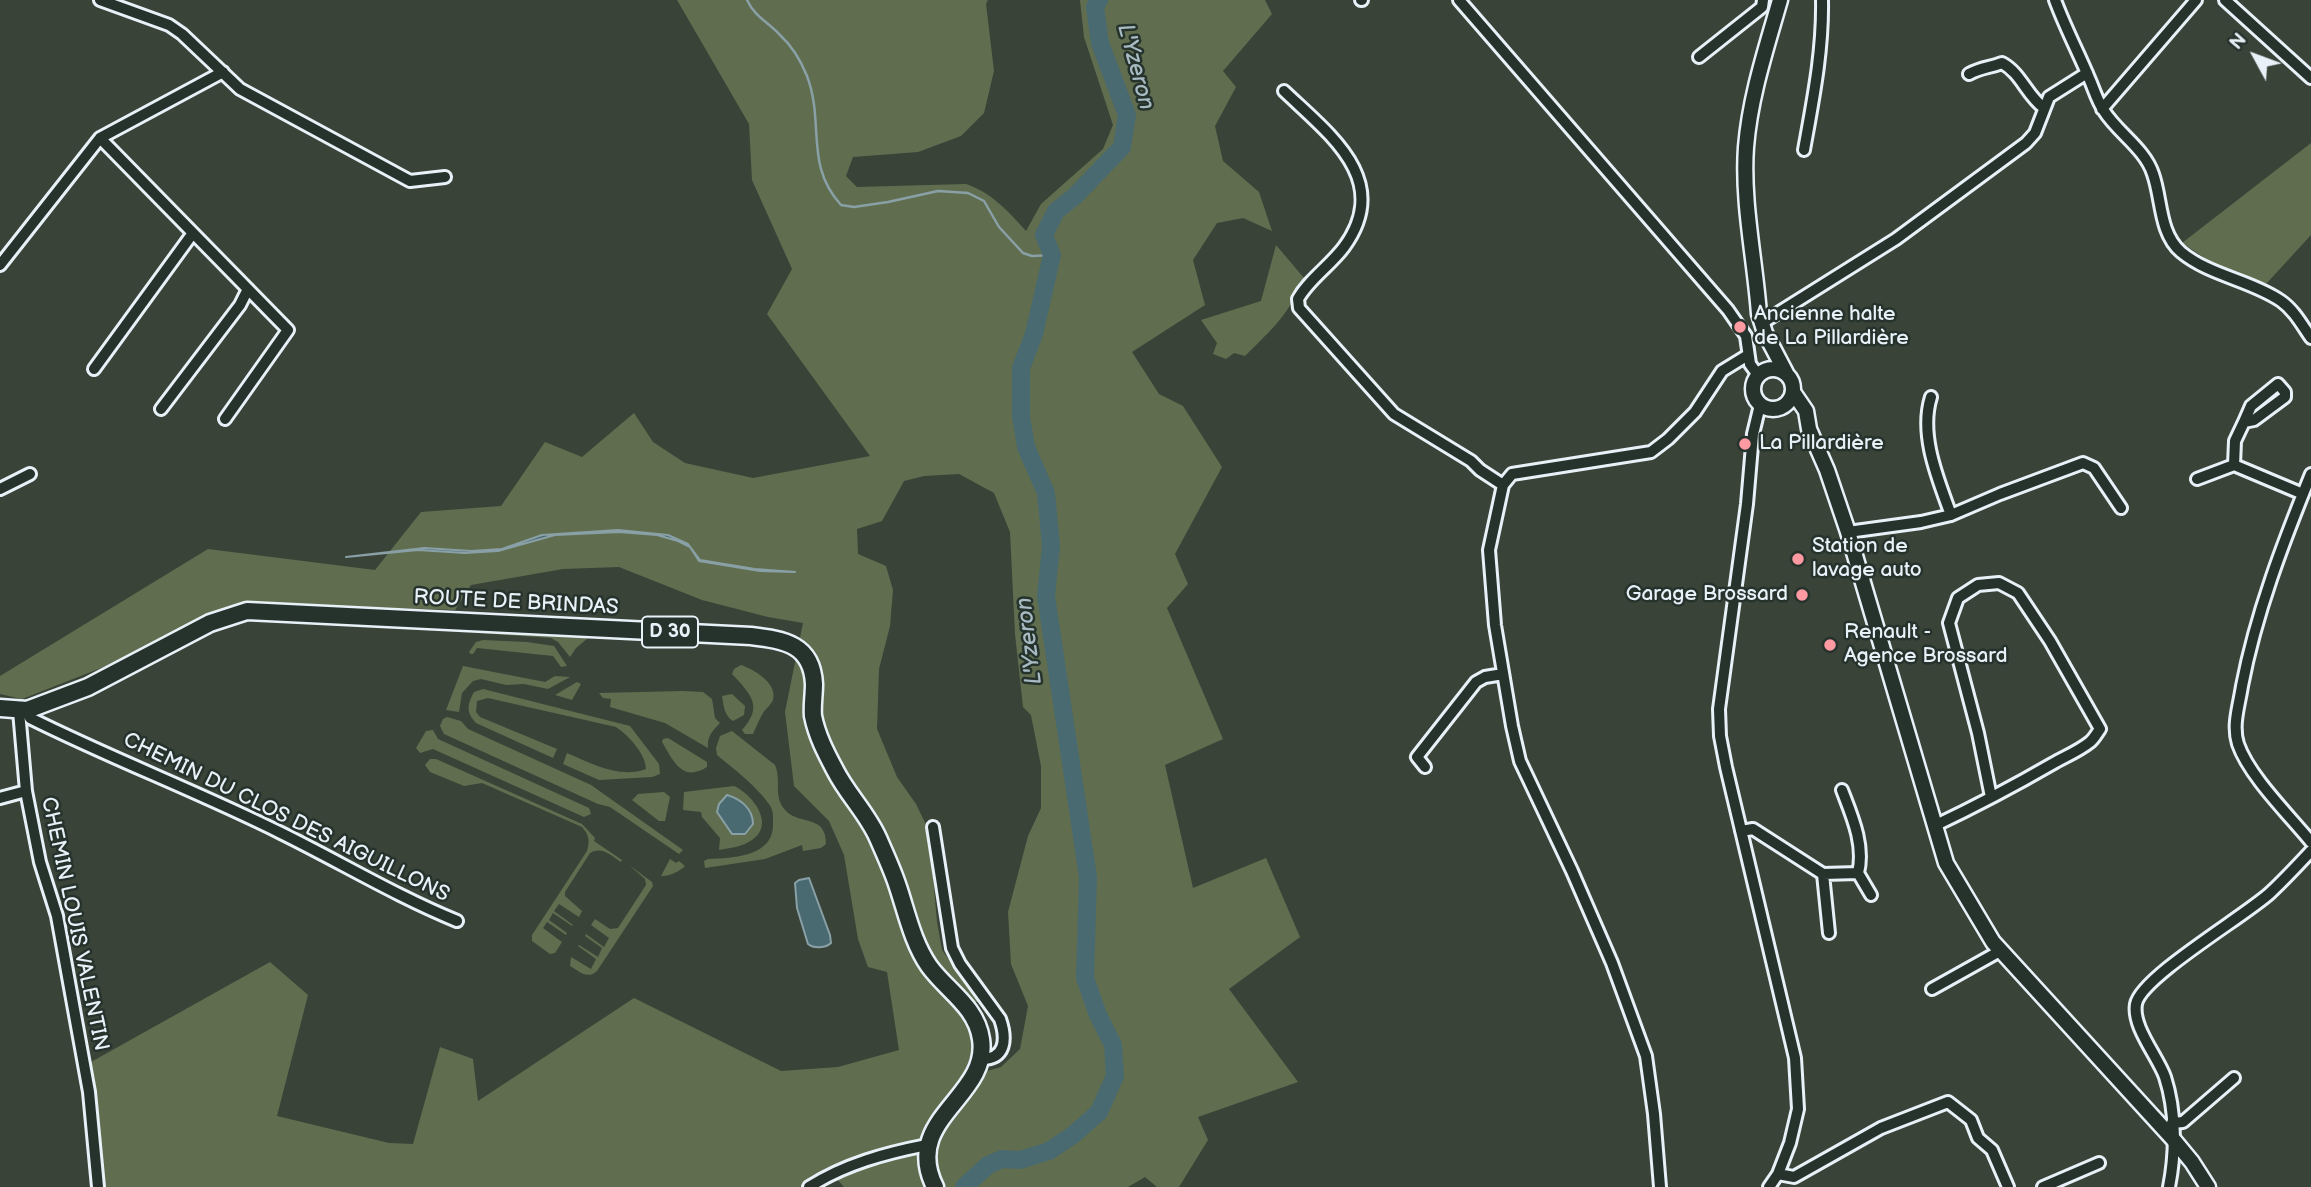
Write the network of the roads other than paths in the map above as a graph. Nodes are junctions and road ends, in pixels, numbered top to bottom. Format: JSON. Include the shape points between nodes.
{"nodes":[{"id":1,"x":100,"y":0,"type":"edge"},
{"id":2,"x":1460,"y":0,"type":"edge"},
{"id":3,"x":1763,"y":0,"type":"edge"},
{"id":4,"x":1780,"y":0,"type":"edge"},
{"id":5,"x":1822,"y":0,"type":"edge"},
{"id":6,"x":2055,"y":0,"type":"edge"},
{"id":7,"x":2196,"y":0,"type":"edge"},
{"id":8,"x":2225,"y":0,"type":"edge"},
{"id":9,"x":1699,"y":57,"type":"dead end"},
{"id":10,"x":223,"y":72,"type":"junction"},
{"id":11,"x":2087,"y":73,"type":"junction"},
{"id":12,"x":1969,"y":74,"type":"dead end"},
{"id":13,"x":2311,"y":78,"type":"edge"},
{"id":14,"x":1284,"y":92,"type":"dead end"},
{"id":15,"x":2044,"y":108,"type":"junction"},
{"id":16,"x":2102,"y":108,"type":"junction"},
{"id":17,"x":100,"y":138,"type":"junction"},
{"id":18,"x":1804,"y":150,"type":"dead end"},
{"id":19,"x":445,"y":177,"type":"dead end"},
{"id":20,"x":193,"y":233,"type":"junction"},
{"id":21,"x":0,"y":265,"type":"edge"},
{"id":22,"x":248,"y":289,"type":"junction"},
{"id":23,"x":1763,"y":328,"type":"junction"},
{"id":24,"x":2311,"y":338,"type":"edge"},
{"id":25,"x":1748,"y":355,"type":"junction"},
{"id":26,"x":94,"y":369,"type":"dead end"},
{"id":27,"x":1760,"y":373,"type":"junction"},
{"id":28,"x":1786,"y":373,"type":"junction"},
{"id":29,"x":1793,"y":392,"type":"junction"},
{"id":30,"x":1931,"y":397,"type":"dead end"},
{"id":31,"x":1760,"y":405,"type":"junction"},
{"id":32,"x":1782,"y":407,"type":"junction"},
{"id":33,"x":161,"y":409,"type":"dead end"},
{"id":34,"x":225,"y":419,"type":"dead end"},
{"id":35,"x":2245,"y":422,"type":"dead end"},
{"id":36,"x":1809,"y":429,"type":"junction"},
{"id":37,"x":2234,"y":465,"type":"junction"},
{"id":38,"x":30,"y":474,"type":"dead end"},
{"id":39,"x":2311,"y":474,"type":"edge"},
{"id":40,"x":2197,"y":479,"type":"dead end"},
{"id":41,"x":1503,"y":485,"type":"junction"},
{"id":42,"x":0,"y":489,"type":"edge"},
{"id":43,"x":2303,"y":494,"type":"junction"},
{"id":44,"x":2121,"y":508,"type":"dead end"},
{"id":45,"x":1951,"y":515,"type":"junction"},
{"id":46,"x":1848,"y":532,"type":"junction"},
{"id":47,"x":1503,"y":674,"type":"junction"},
{"id":48,"x":0,"y":708,"type":"edge"},
{"id":49,"x":23,"y":710,"type":"junction"},
{"id":50,"x":1425,"y":767,"type":"dead end"},
{"id":51,"x":1842,"y":790,"type":"dead end"},
{"id":52,"x":26,"y":791,"type":"junction"},
{"id":53,"x":1992,"y":797,"type":"junction"},
{"id":54,"x":0,"y":798,"type":"edge"},
{"id":55,"x":1934,"y":826,"type":"junction"},
{"id":56,"x":933,"y":827,"type":"dead end"},
{"id":57,"x":1741,"y":831,"type":"junction"},
{"id":58,"x":2311,"y":842,"type":"edge"},
{"id":59,"x":2311,"y":852,"type":"edge"},
{"id":60,"x":1858,"y":873,"type":"junction"},
{"id":61,"x":1823,"y":874,"type":"junction"},
{"id":62,"x":1871,"y":895,"type":"dead end"},
{"id":63,"x":457,"y":921,"type":"dead end"},
{"id":64,"x":1829,"y":933,"type":"dead end"},
{"id":65,"x":2000,"y":951,"type":"junction"},
{"id":66,"x":1932,"y":989,"type":"dead end"},
{"id":67,"x":980,"y":1059,"type":"junction"},
{"id":68,"x":2234,"y":1078,"type":"dead end"},
{"id":69,"x":2172,"y":1123,"type":"junction"},
{"id":70,"x":2173,"y":1139,"type":"junction"},
{"id":71,"x":928,"y":1145,"type":"junction"},
{"id":72,"x":2099,"y":1163,"type":"dead end"},
{"id":73,"x":1778,"y":1174,"type":"junction"},
{"id":74,"x":98,"y":1187,"type":"edge"},
{"id":75,"x":809,"y":1187,"type":"edge"},
{"id":76,"x":936,"y":1187,"type":"edge"},
{"id":77,"x":1660,"y":1187,"type":"edge"},
{"id":78,"x":1769,"y":1187,"type":"edge"},
{"id":79,"x":2008,"y":1187,"type":"edge"},
{"id":80,"x":2043,"y":1187,"type":"edge"},
{"id":81,"x":2169,"y":1187,"type":"edge"},
{"id":82,"x":2208,"y":1187,"type":"edge"}],
"edges":[{"from":1,"to":10,"type":"street","via":[[169,25]]},
{"from":2,"to":25,"type":"street","via":[[1728,310],[1746,336]]},
{"from":3,"to":9,"type":"street","via":[[1762,7]]},
{"from":4,"to":23,"type":"main road","via":[[1757,79],[1746,149]]},
{"from":5,"to":18,"type":"street","via":[[1817,81]]},
{"from":6,"to":11,"type":"street"},
{"from":7,"to":16,"type":"street"},
{"from":8,"to":13,"type":"street"},
{"from":10,"to":17,"type":"street"},
{"from":10,"to":19,"type":"street","via":[[240,89],[410,181]]},
{"from":11,"to":15,"type":"street","via":[[2049,97]]},
{"from":11,"to":16,"type":"street"},
{"from":12,"to":15,"type":"street","via":[[2002,63]]},
{"from":14,"to":41,"type":"street","via":[[1345,152],[1356,168],[1361,192],[1360,215],[1351,236],[1303,290],[1299,308],[1394,414]]},
{"from":15,"to":23,"type":"street","via":[[2026,143],[1896,239]]},
{"from":16,"to":24,"type":"street","via":[[2146,159],[2172,244],[2210,271],[2282,302]]},
{"from":17,"to":20,"type":"street"},
{"from":17,"to":21,"type":"street"},
{"from":20,"to":22,"type":"street"},
{"from":20,"to":26,"type":"street"},
{"from":22,"to":33,"type":"street"},
{"from":22,"to":34,"type":"street","via":[[288,330]]},
{"from":23,"to":27,"type":"main road","via":[[1766,355]]},
{"from":23,"to":28,"type":"main road"},
{"from":25,"to":27,"type":"street","via":[[1749,364]]},
{"from":25,"to":41,"type":"street","via":[[1722,372],[1695,412],[1651,453],[1512,474]]},
{"from":27,"to":28,"type":"main road","via":[[1775,369]]},
{"from":27,"to":31,"type":"main road","via":[[1753,387]]},
{"from":28,"to":29,"type":"main road"},
{"from":29,"to":32,"type":"main road"},
{"from":29,"to":36,"type":"main road","via":[[1806,411]]},
{"from":30,"to":45,"type":"street","via":[[1926,412],[1932,461]]},
{"from":31,"to":32,"type":"main road"},
{"from":31,"to":57,"type":"street","via":[[1719,709],[1720,736]]},
{"from":32,"to":36,"type":"main road"},
{"from":35,"to":37,"type":"street","via":[[2235,441]]},
{"from":36,"to":46,"type":"main road"},
{"from":37,"to":40,"type":"street"},
{"from":37,"to":43,"type":"street"},
{"from":38,"to":42,"type":"street"},
{"from":39,"to":43,"type":"street"},
{"from":41,"to":47,"type":"street","via":[[1489,550]]},
{"from":43,"to":58,"type":"street","via":[[2266,592],[2234,727],[2249,765]]},
{"from":44,"to":45,"type":"street","via":[[2094,468],[2083,463]]},
{"from":45,"to":46,"type":"street"},
{"from":46,"to":55,"type":"main road"},
{"from":47,"to":50,"type":"street","via":[[1476,682],[1417,757]]},
{"from":47,"to":77,"type":"street","via":[[1520,761],[1612,963],[1646,1056]]},
{"from":48,"to":49,"type":"main road","name":"ROUTE DE BRINDAS","number":"D 30"},
{"from":49,"to":52,"type":"street","name":"CHEMIN LOUIS VALENTIN"},
{"from":49,"to":63,"type":"street","name":"CHEMIN DU CLOS DES AIGUILLONS","via":[[67,737],[281,833]]},
{"from":49,"to":67,"type":"main road","name":"ROUTE DE BRINDAS","number":"D 30","via":[[88,687],[210,624],[247,611],[780,639],[797,646],[809,662],[813,713],[824,750],[876,834],[929,967],[967,1006],[976,1022]]},
{"from":51,"to":60,"type":"street","via":[[1862,860]]},
{"from":52,"to":54,"type":"street"},
{"from":52,"to":74,"type":"street","name":"CHEMIN LOUIS VALENTIN","via":[[40,862],[57,916],[89,1092]]},
{"from":53,"to":53,"type":"street","via":[[2091,741],[2100,729],[2034,613],[2018,593],[1999,583],[1978,586],[1958,598],[1949,623]]},
{"from":53,"to":55,"type":"street"},
{"from":55,"to":65,"type":"main road","via":[[1946,863]]},
{"from":56,"to":67,"type":"street","via":[[952,948],[1000,1019],[1006,1040],[994,1058]]},
{"from":57,"to":61,"type":"street","via":[[1753,830]]},
{"from":57,"to":73,"type":"street","via":[[1795,1058],[1798,1109]]},
{"from":59,"to":69,"type":"street","via":[[2270,893],[2175,963],[2136,1002],[2136,1023],[2165,1077]]},
{"from":60,"to":61,"type":"street"},
{"from":60,"to":62,"type":"street"},
{"from":61,"to":64,"type":"street"},
{"from":65,"to":66,"type":"street"},
{"from":65,"to":70,"type":"main road"},
{"from":67,"to":71,"type":"main road"},
{"from":68,"to":69,"type":"street","via":[[2183,1122]]},
{"from":69,"to":70,"type":"street"},
{"from":70,"to":81,"type":"street"},
{"from":70,"to":82,"type":"main road"},
{"from":71,"to":75,"type":"street","via":[[884,1154]]},
{"from":71,"to":76,"type":"main road","via":[[926,1159]]},
{"from":72,"to":80,"type":"street"},
{"from":73,"to":78,"type":"street"},
{"from":73,"to":79,"type":"street","via":[[1794,1177],[1881,1128],[1948,1102],[1971,1120],[1978,1138],[1992,1150]]}]}
